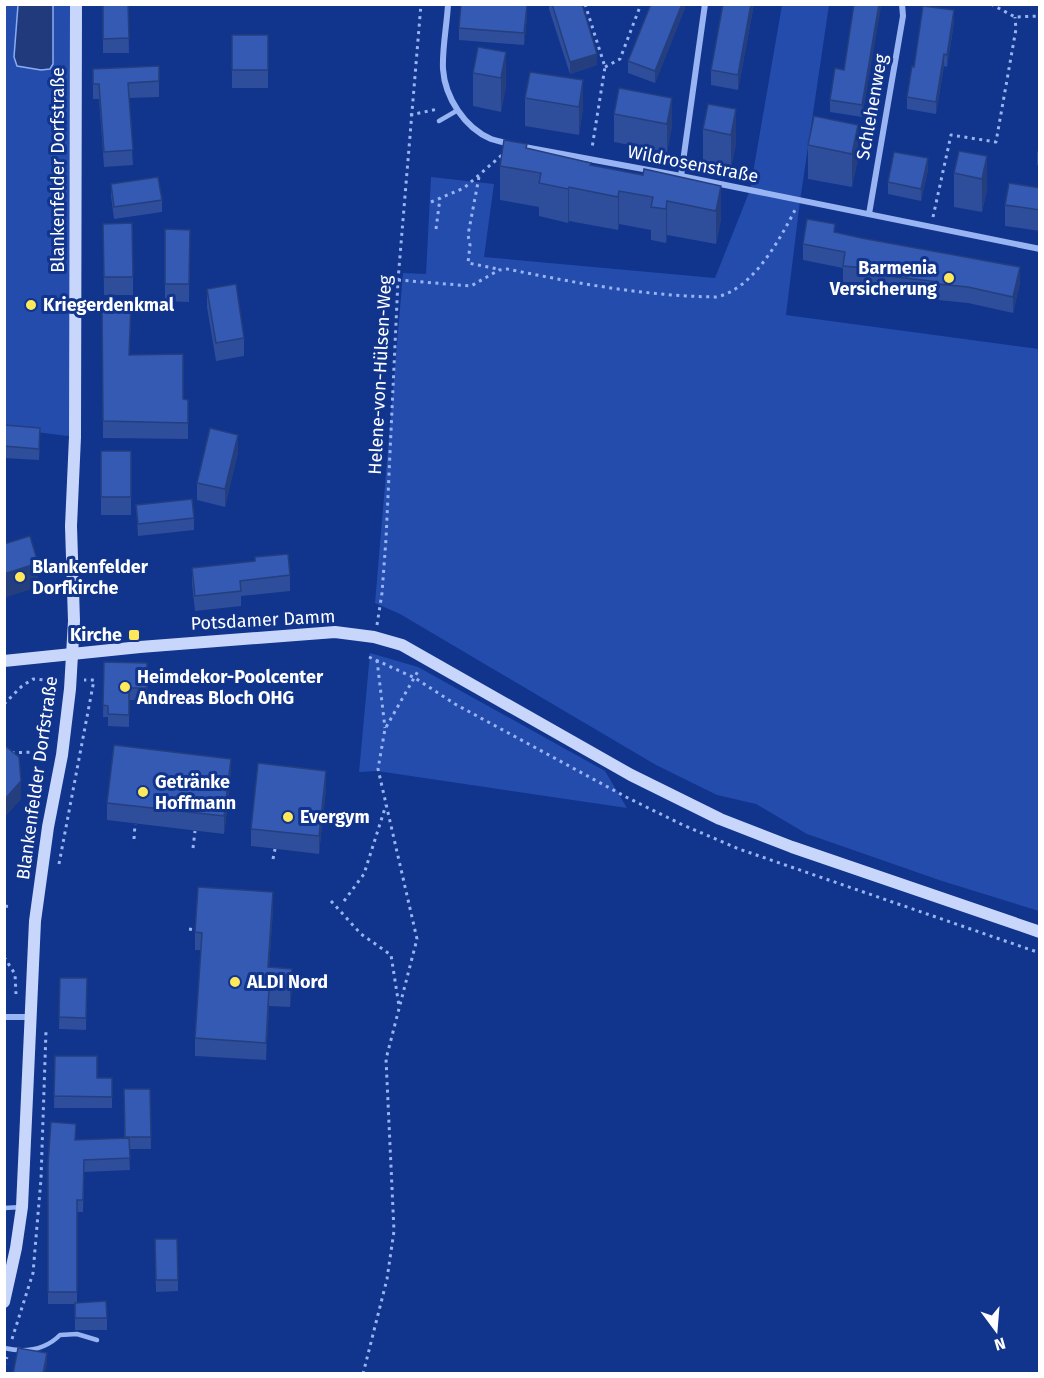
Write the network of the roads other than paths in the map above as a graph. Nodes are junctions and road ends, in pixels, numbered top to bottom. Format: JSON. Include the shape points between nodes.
{"nodes":[{"id":1,"x":76,"y":4,"type":"edge"},
{"id":2,"x":448,"y":4,"type":"edge"},
{"id":3,"x":705,"y":4,"type":"edge"},
{"id":4,"x":902,"y":4,"type":"edge"},
{"id":5,"x":456,"y":108,"type":"junction"},
{"id":6,"x":439,"y":121,"type":"dead end"},
{"id":7,"x":681,"y":176,"type":"junction"},
{"id":8,"x":869,"y":214,"type":"junction"},
{"id":9,"x":1040,"y":249,"type":"edge"},
{"id":10,"x":72,"y":654,"type":"junction"},
{"id":11,"x":4,"y":661,"type":"edge"},
{"id":12,"x":1040,"y":932,"type":"edge"},
{"id":13,"x":4,"y":1017,"type":"edge"},
{"id":14,"x":30,"y":1017,"type":"junction"},
{"id":15,"x":21,"y":1207,"type":"junction"},
{"id":16,"x":4,"y":1208,"type":"edge"},
{"id":17,"x":4,"y":1302,"type":"edge"},
{"id":18,"x":97,"y":1340,"type":"dead end"},
{"id":19,"x":7,"y":1349,"type":"edge"}],
"edges":[{"from":1,"to":10,"type":"main road","name":"Blankenfelder Dorfstraße"},
{"from":2,"to":5,"type":"street","name":"Wildrosenstraße","via":[[443,70]]},
{"from":3,"to":7,"type":"street"},
{"from":4,"to":8,"type":"street","name":"Schlehenweg"},
{"from":5,"to":6,"type":"lane"},
{"from":5,"to":7,"type":"street","name":"Wildrosenstraße","via":[[469,124],[491,139]]},
{"from":7,"to":8,"type":"street","name":"Wildrosenstraße"},
{"from":8,"to":9,"type":"street","name":"Wildrosenstraße"},
{"from":10,"to":11,"type":"main road","name":"Potsdamer Damm"},
{"from":10,"to":12,"type":"main road","name":"Potsdamer Damm","via":[[335,632],[402,645],[631,775],[720,819]]},
{"from":10,"to":14,"type":"main road","name":"Blankenfelder Dorfstraße","via":[[62,755],[35,921]]},
{"from":13,"to":14,"type":"street"},
{"from":14,"to":15,"type":"main road","name":"Blankenfelder Dorfstraße"},
{"from":15,"to":16,"type":"lane"},
{"from":15,"to":17,"type":"main road","name":"Blankenfelder Dorfstraße"},
{"from":18,"to":19,"type":"lane","via":[[77,1334],[60,1335],[51,1345],[36,1349]]}]}
